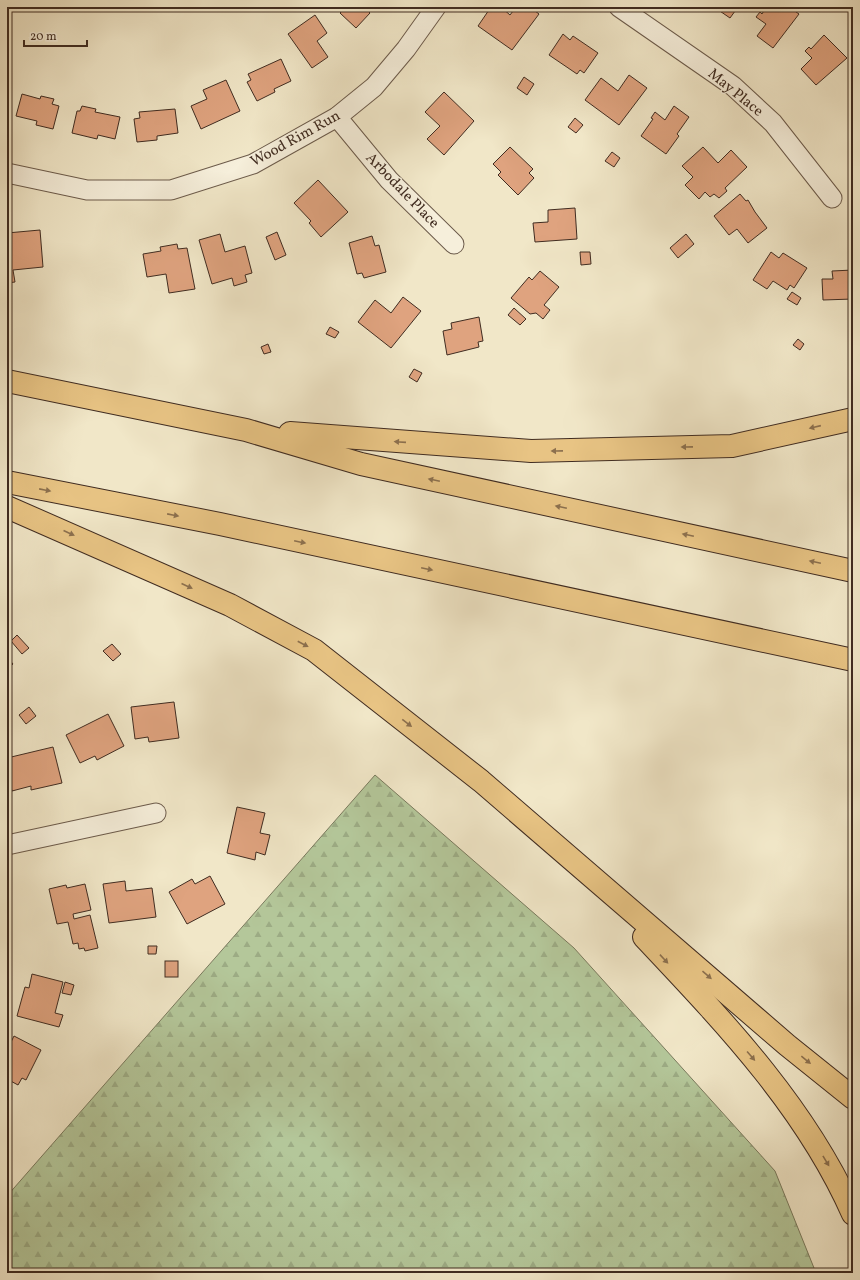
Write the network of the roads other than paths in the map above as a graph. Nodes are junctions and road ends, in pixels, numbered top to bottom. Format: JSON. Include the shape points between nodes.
{"nodes":[{"id":1,"x":436,"y":7,"type":"edge"},
{"id":2,"x":619,"y":7,"type":"edge"},
{"id":3,"x":337,"y":117,"type":"junction"},
{"id":4,"x":7,"y":173,"type":"edge"},
{"id":5,"x":832,"y":198,"type":"dead end"},
{"id":6,"x":454,"y":244,"type":"dead end"},
{"id":7,"x":7,"y":382,"type":"edge"},
{"id":8,"x":853,"y":419,"type":"edge"},
{"id":9,"x":246,"y":430,"type":"junction"},
{"id":10,"x":7,"y":482,"type":"edge"},
{"id":11,"x":7,"y":507,"type":"edge"},
{"id":12,"x":853,"y":571,"type":"edge"},
{"id":13,"x":853,"y":660,"type":"edge"},
{"id":14,"x":156,"y":813,"type":"dead end"},
{"id":15,"x":7,"y":845,"type":"edge"},
{"id":16,"x":561,"y":849,"type":"junction"},
{"id":17,"x":853,"y":1098,"type":"edge"},
{"id":18,"x":853,"y":1214,"type":"edge"}],
"edges":[{"from":1,"to":3,"type":"street","name":"Wood Rim Run","via":[[406,49],[374,87]]},
{"from":2,"to":5,"type":"street","name":"May Place","via":[[733,86],[773,123]]},
{"from":3,"to":4,"type":"street","name":"Wood Rim Run","via":[[253,164],[171,190],[87,190]]},
{"from":3,"to":6,"type":"street","name":"Arbodale Place","via":[[389,180]]},
{"from":7,"to":9,"type":"highway"},
{"from":8,"to":9,"type":"highway","one_way":true,"via":[[732,446],[531,452]]},
{"from":12,"to":9,"type":"highway","one_way":true,"via":[[361,464]]},
{"from":10,"to":13,"type":"highway","one_way":true,"via":[[227,526]]},
{"from":11,"to":16,"type":"highway","one_way":true,"via":[[230,605],[314,650],[480,781]]},
{"from":14,"to":15,"type":"street"},
{"from":16,"to":17,"type":"highway","one_way":true,"via":[[787,1045]]},
{"from":16,"to":18,"type":"highway","one_way":true,"via":[[687,983],[775,1084],[841,1185]]}]}
